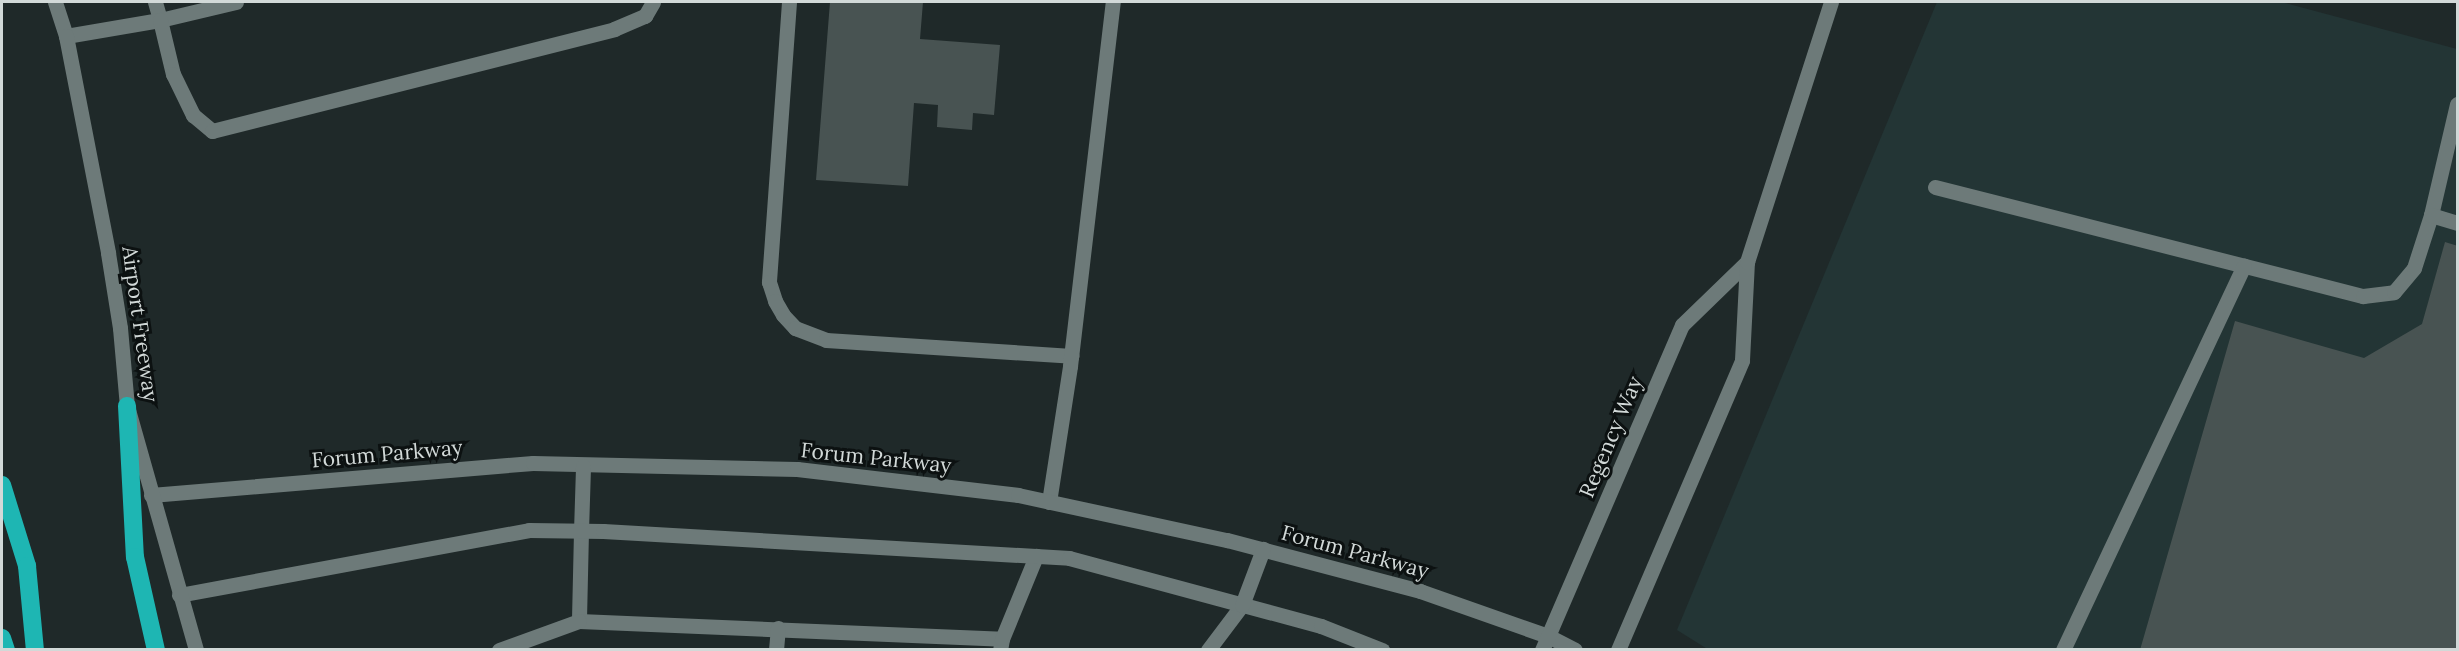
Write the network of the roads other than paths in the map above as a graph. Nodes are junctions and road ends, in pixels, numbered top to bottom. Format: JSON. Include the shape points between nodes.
{"nodes":[{"id":1,"x":55,"y":2,"type":"edge"},
{"id":2,"x":154,"y":2,"type":"edge"},
{"id":3,"x":236,"y":2,"type":"edge"},
{"id":4,"x":653,"y":2,"type":"edge"},
{"id":5,"x":789,"y":2,"type":"edge"},
{"id":6,"x":1113,"y":2,"type":"edge"},
{"id":7,"x":1831,"y":2,"type":"edge"},
{"id":8,"x":160,"y":20,"type":"junction"},
{"id":9,"x":66,"y":36,"type":"junction"},
{"id":10,"x":2457,"y":104,"type":"edge"},
{"id":11,"x":1935,"y":187,"type":"dead end"},
{"id":12,"x":2431,"y":215,"type":"junction"},
{"id":13,"x":2457,"y":223,"type":"edge"},
{"id":14,"x":1747,"y":262,"type":"junction"},
{"id":15,"x":2244,"y":266,"type":"junction"},
{"id":16,"x":1071,"y":356,"type":"junction"},
{"id":17,"x":127,"y":406,"type":"junction"},
{"id":18,"x":583,"y":466,"type":"junction"},
{"id":19,"x":2,"y":485,"type":"edge"},
{"id":20,"x":151,"y":495,"type":"junction"},
{"id":21,"x":1049,"y":501,"type":"junction"},
{"id":22,"x":581,"y":531,"type":"junction"},
{"id":23,"x":1263,"y":549,"type":"junction"},
{"id":24,"x":1036,"y":556,"type":"junction"},
{"id":25,"x":179,"y":595,"type":"junction"},
{"id":26,"x":1242,"y":605,"type":"junction"},
{"id":27,"x":579,"y":621,"type":"junction"},
{"id":28,"x":778,"y":628,"type":"junction"},
{"id":29,"x":2,"y":638,"type":"edge"},
{"id":30,"x":1545,"y":643,"type":"edge"},
{"id":31,"x":1001,"y":644,"type":"edge"},
{"id":32,"x":6,"y":650,"type":"edge"},
{"id":33,"x":35,"y":650,"type":"edge"},
{"id":34,"x":156,"y":650,"type":"edge"},
{"id":35,"x":196,"y":650,"type":"edge"},
{"id":36,"x":499,"y":650,"type":"edge"},
{"id":37,"x":776,"y":650,"type":"edge"},
{"id":38,"x":1208,"y":650,"type":"edge"},
{"id":39,"x":1382,"y":650,"type":"edge"},
{"id":40,"x":1575,"y":650,"type":"edge"},
{"id":41,"x":1618,"y":650,"type":"edge"},
{"id":42,"x":2063,"y":650,"type":"edge"}],
"edges":[{"from":1,"to":9,"type":"street","name":"Airport Freeway"},
{"from":2,"to":8,"type":"street"},
{"from":3,"to":8,"type":"street"},
{"from":4,"to":8,"type":"street","via":[[645,16],[614,29],[212,131],[193,115],[173,74]]},
{"from":5,"to":16,"type":"street","via":[[769,282],[783,315],[795,328],[826,340]]},
{"from":6,"to":16,"type":"street"},
{"from":7,"to":14,"type":"street","name":"Regency Way"},
{"from":8,"to":9,"type":"street"},
{"from":9,"to":17,"type":"street","name":"Airport Freeway","via":[[108,253]]},
{"from":10,"to":12,"type":"street"},
{"from":11,"to":15,"type":"street"},
{"from":12,"to":13,"type":"street"},
{"from":12,"to":15,"type":"street","via":[[2414,268],[2394,291],[2363,296]]},
{"from":14,"to":30,"type":"street","name":"Regency Way","via":[[1682,325]]},
{"from":14,"to":41,"type":"street","name":"Regency Way","via":[[1742,360]]},
{"from":15,"to":42,"type":"street"},
{"from":16,"to":21,"type":"street"},
{"from":17,"to":20,"type":"street","name":"Airport Freeway"},
{"from":17,"to":34,"type":"highway","via":[[135,557]]},
{"from":18,"to":20,"type":"street","name":"Forum Parkway","via":[[533,463]]},
{"from":18,"to":21,"type":"street","name":"Forum Parkway","via":[[797,469]]},
{"from":18,"to":22,"type":"street"},
{"from":19,"to":33,"type":"highway","via":[[27,566]]},
{"from":20,"to":25,"type":"street","name":"Airport Freeway"},
{"from":21,"to":23,"type":"street","name":"Forum Parkway"},
{"from":22,"to":24,"type":"street"},
{"from":22,"to":25,"type":"street","via":[[530,530]]},
{"from":22,"to":27,"type":"street"},
{"from":23,"to":26,"type":"street"},
{"from":23,"to":30,"type":"street","name":"Forum Parkway","via":[[1420,591]]},
{"from":24,"to":26,"type":"street","via":[[1069,558]]},
{"from":24,"to":31,"type":"street"},
{"from":25,"to":35,"type":"street","name":"Airport Freeway"},
{"from":26,"to":38,"type":"street"},
{"from":26,"to":39,"type":"street","via":[[1321,627]]},
{"from":27,"to":28,"type":"street"},
{"from":27,"to":36,"type":"street"},
{"from":28,"to":31,"type":"street"},
{"from":28,"to":37,"type":"street"},
{"from":29,"to":32,"type":"highway"},
{"from":30,"to":40,"type":"street","name":"Forum Parkway"}]}
